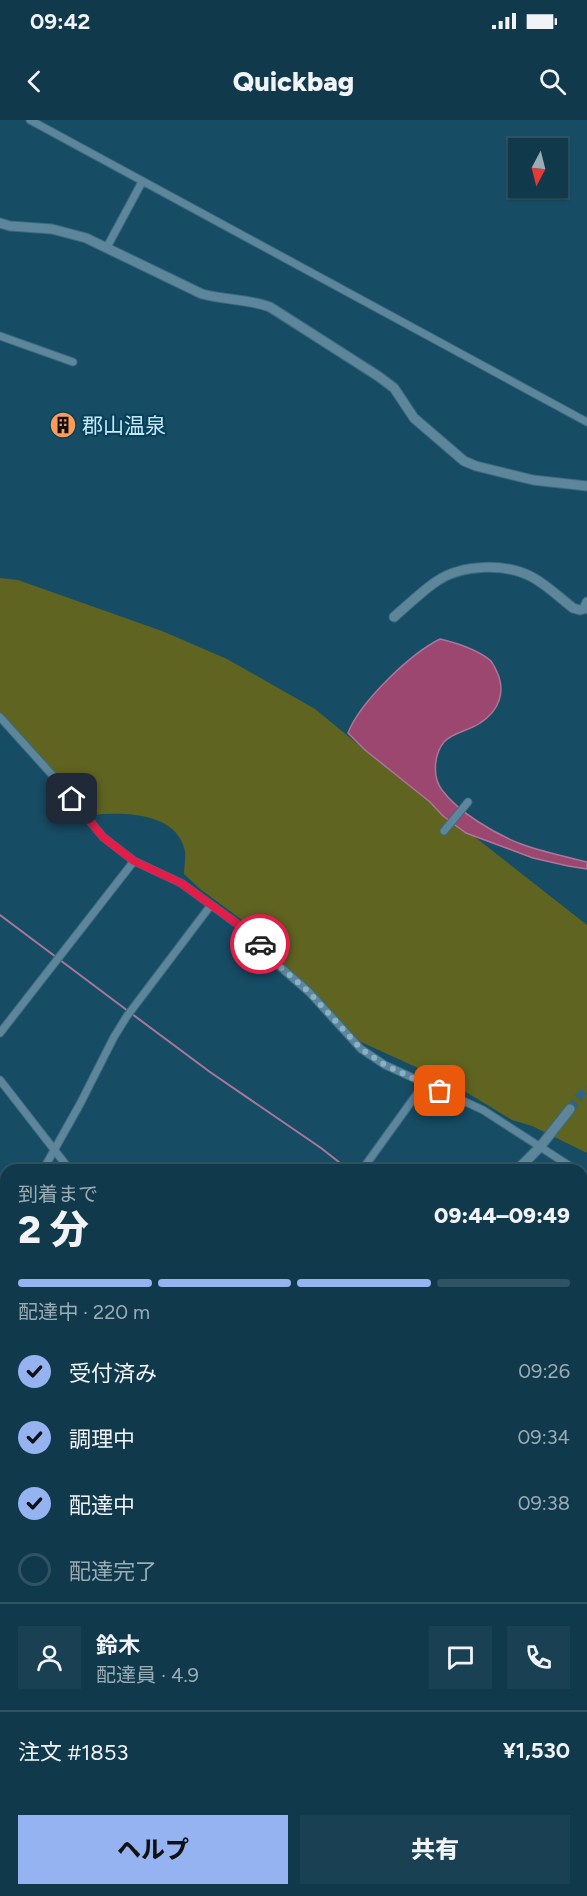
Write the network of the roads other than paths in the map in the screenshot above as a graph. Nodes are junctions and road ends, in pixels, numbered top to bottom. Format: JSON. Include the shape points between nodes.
{"nodes":[{"id":1,"x":30,"y":120,"type":"edge"},
{"id":2,"x":142,"y":182,"type":"junction"},
{"id":3,"x":0,"y":223,"type":"edge"},
{"id":4,"x":106,"y":247,"type":"junction"},
{"id":5,"x":0,"y":336,"type":"edge"},
{"id":6,"x":73,"y":362,"type":"dead end"},
{"id":7,"x":587,"y":422,"type":"edge"},
{"id":8,"x":587,"y":486,"type":"edge"},
{"id":9,"x":587,"y":602,"type":"edge"},
{"id":10,"x":394,"y":616,"type":"dead end"},
{"id":11,"x":0,"y":717,"type":"edge"},
{"id":12,"x":468,"y":802,"type":"dead end"},
{"id":13,"x":444,"y":831,"type":"dead end"},
{"id":14,"x":134,"y":861,"type":"junction"},
{"id":15,"x":212,"y":905,"type":"junction"},
{"id":16,"x":0,"y":1033,"type":"edge"},
{"id":17,"x":0,"y":1080,"type":"edge"},
{"id":18,"x":424,"y":1084,"type":"junction"},
{"id":19,"x":570,"y":1109,"type":"tunnel mouth"},
{"id":20,"x":540,"y":1147,"type":"junction"},
{"id":21,"x":55,"y":1151,"type":"junction"},
{"id":22,"x":47,"y":1164,"type":"edge"},
{"id":23,"x":65,"y":1164,"type":"edge"},
{"id":24,"x":366,"y":1164,"type":"edge"},
{"id":25,"x":524,"y":1164,"type":"edge"},
{"id":26,"x":567,"y":1164,"type":"edge"}],
"edges":[{"from":1,"to":2,"type":"street"},
{"from":2,"to":4,"type":"street"},
{"from":2,"to":7,"type":"street"},
{"from":3,"to":4,"type":"street","via":[[64,231]]},
{"from":4,"to":8,"type":"street","via":[[202,294],[270,307],[394,388],[414,418],[464,461],[552,484]]},
{"from":5,"to":6,"type":"street"},
{"from":9,"to":10,"type":"street","via":[[584,609],[573,608],[533,577],[506,568],[481,568],[438,580]]},
{"from":11,"to":14,"type":"street","via":[[103,837]]},
{"from":12,"to":13,"type":"street"},
{"from":14,"to":15,"type":"street","via":[[181,883]]},
{"from":14,"to":16,"type":"street"},
{"from":15,"to":18,"type":"street","via":[[254,936],[269,957],[309,992],[361,1049]]},
{"from":15,"to":21,"type":"street","via":[[123,1023]]},
{"from":17,"to":21,"type":"street"},
{"from":18,"to":20,"type":"street","via":[[483,1110]]},
{"from":18,"to":24,"type":"street"},
{"from":19,"to":20,"type":"street"},
{"from":20,"to":25,"type":"street"},
{"from":20,"to":26,"type":"street"},
{"from":21,"to":22,"type":"street"},
{"from":21,"to":23,"type":"street"}]}
